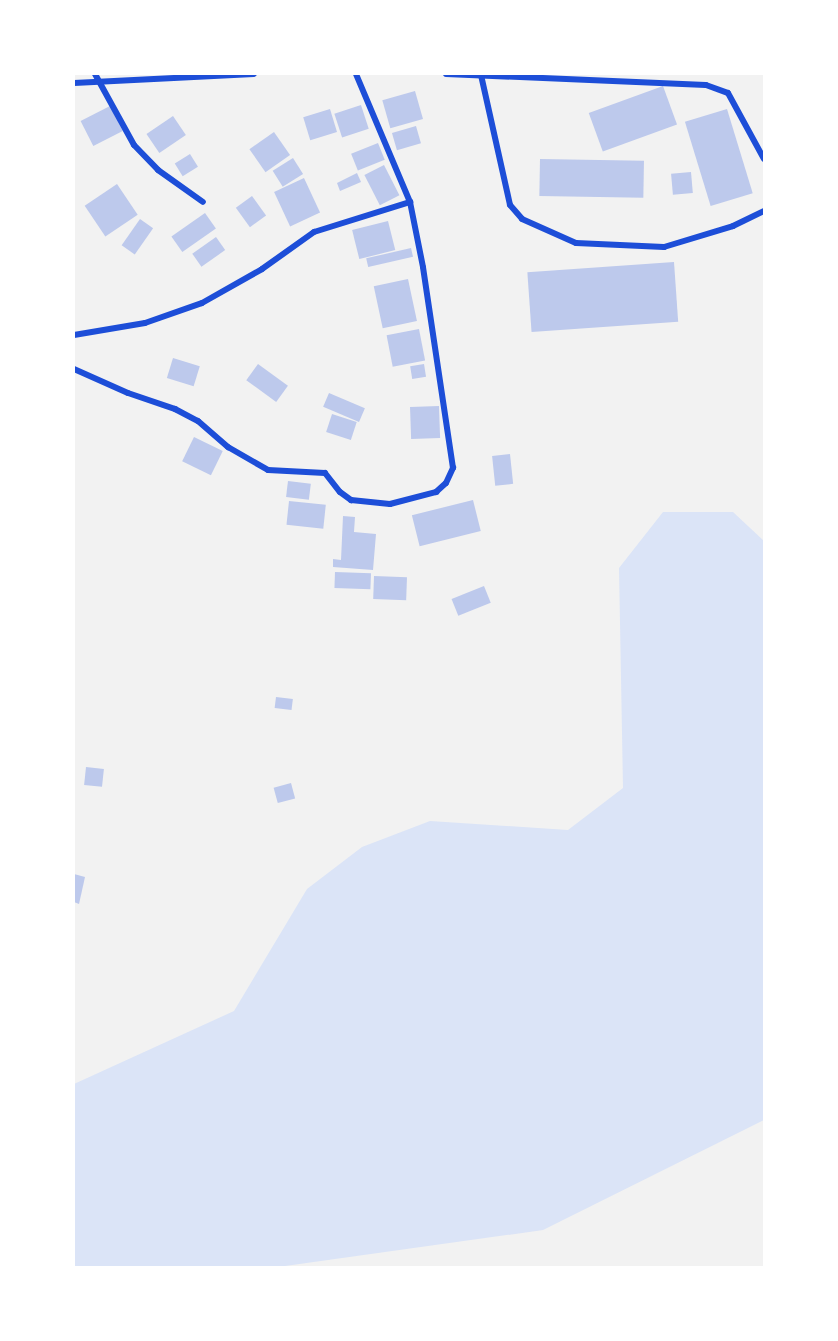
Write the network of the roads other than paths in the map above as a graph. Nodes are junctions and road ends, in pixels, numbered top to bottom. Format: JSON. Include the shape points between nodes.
{"nodes":[{"id":1,"x":95,"y":74,"type":"edge"},
{"id":2,"x":254,"y":74,"type":"edge"},
{"id":3,"x":356,"y":74,"type":"edge"},
{"id":4,"x":446,"y":74,"type":"edge"},
{"id":5,"x":481,"y":75,"type":"junction"},
{"id":6,"x":74,"y":83,"type":"edge"},
{"id":7,"x":101,"y":84,"type":"junction"},
{"id":8,"x":765,"y":159,"type":"edge"},
{"id":9,"x":203,"y":202,"type":"dead end"},
{"id":10,"x":410,"y":202,"type":"junction"},
{"id":11,"x":765,"y":211,"type":"edge"},
{"id":12,"x":74,"y":335,"type":"edge"},
{"id":13,"x":74,"y":369,"type":"edge"}],
"edges":[{"from":1,"to":7,"type":"street"},
{"from":2,"to":7,"type":"street"},
{"from":3,"to":10,"type":"street"},
{"from":4,"to":5,"type":"street"},
{"from":5,"to":8,"type":"street","via":[[706,85],[728,93]]},
{"from":5,"to":11,"type":"street","via":[[510,205],[522,219],[576,243],[664,247],[733,226]]},
{"from":6,"to":7,"type":"street"},
{"from":7,"to":9,"type":"street","via":[[134,145],[158,170]]},
{"from":10,"to":12,"type":"street","via":[[314,232],[262,269],[202,303],[145,323]]},
{"from":10,"to":13,"type":"street","via":[[453,468],[436,492],[390,504],[351,500],[325,473],[268,470],[228,447],[190,417]]}]}
